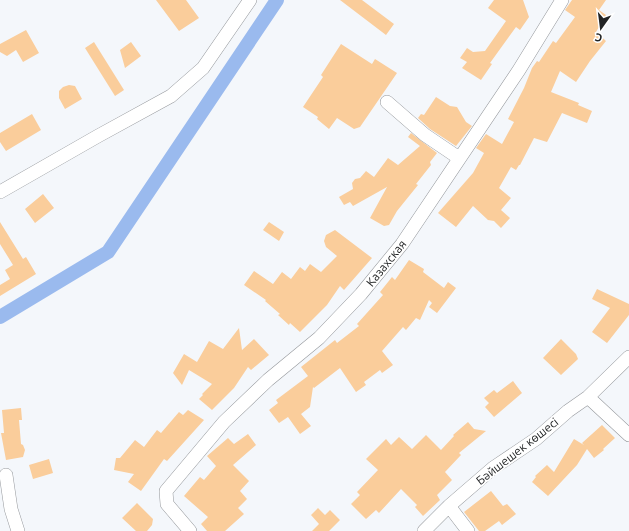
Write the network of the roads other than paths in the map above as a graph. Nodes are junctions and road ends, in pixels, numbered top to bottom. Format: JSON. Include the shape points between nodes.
{"nodes":[{"id":1,"x":250,"y":0,"type":"edge"},
{"id":2,"x":562,"y":0,"type":"edge"},
{"id":3,"x":387,"y":102,"type":"dead end"},
{"id":4,"x":459,"y":158,"type":"junction"},
{"id":5,"x":0,"y":192,"type":"edge"},
{"id":6,"x":629,"y":357,"type":"edge"},
{"id":7,"x":588,"y":397,"type":"junction"},
{"id":8,"x":629,"y":435,"type":"edge"},
{"id":9,"x":6,"y":475,"type":"dead end"},
{"id":10,"x":449,"y":506,"type":"junction"},
{"id":11,"x":18,"y":531,"type":"edge"},
{"id":12,"x":190,"y":531,"type":"edge"},
{"id":13,"x":424,"y":531,"type":"edge"},
{"id":14,"x":468,"y":531,"type":"edge"}],
"edges":[{"from":1,"to":5,"type":"street","via":[[203,68],[171,96]]},
{"from":2,"to":4,"type":"street","name":"Казахская","via":[[519,70]]},
{"from":3,"to":4,"type":"street","via":[[425,135]]},
{"from":4,"to":12,"type":"street","name":"Казахская","via":[[402,244],[361,294],[319,338],[268,380],[224,422],[166,491],[167,504]]},
{"from":6,"to":7,"type":"street","name":"Бәйшешек көшесі"},
{"from":7,"to":8,"type":"street"},
{"from":7,"to":10,"type":"street","name":"Бәйшешек көшесі","via":[[536,439],[493,468]]},
{"from":9,"to":11,"type":"street","via":[[11,509]]},
{"from":10,"to":13,"type":"street","name":"Бәйшешек көшесі"},
{"from":10,"to":14,"type":"street"}]}
